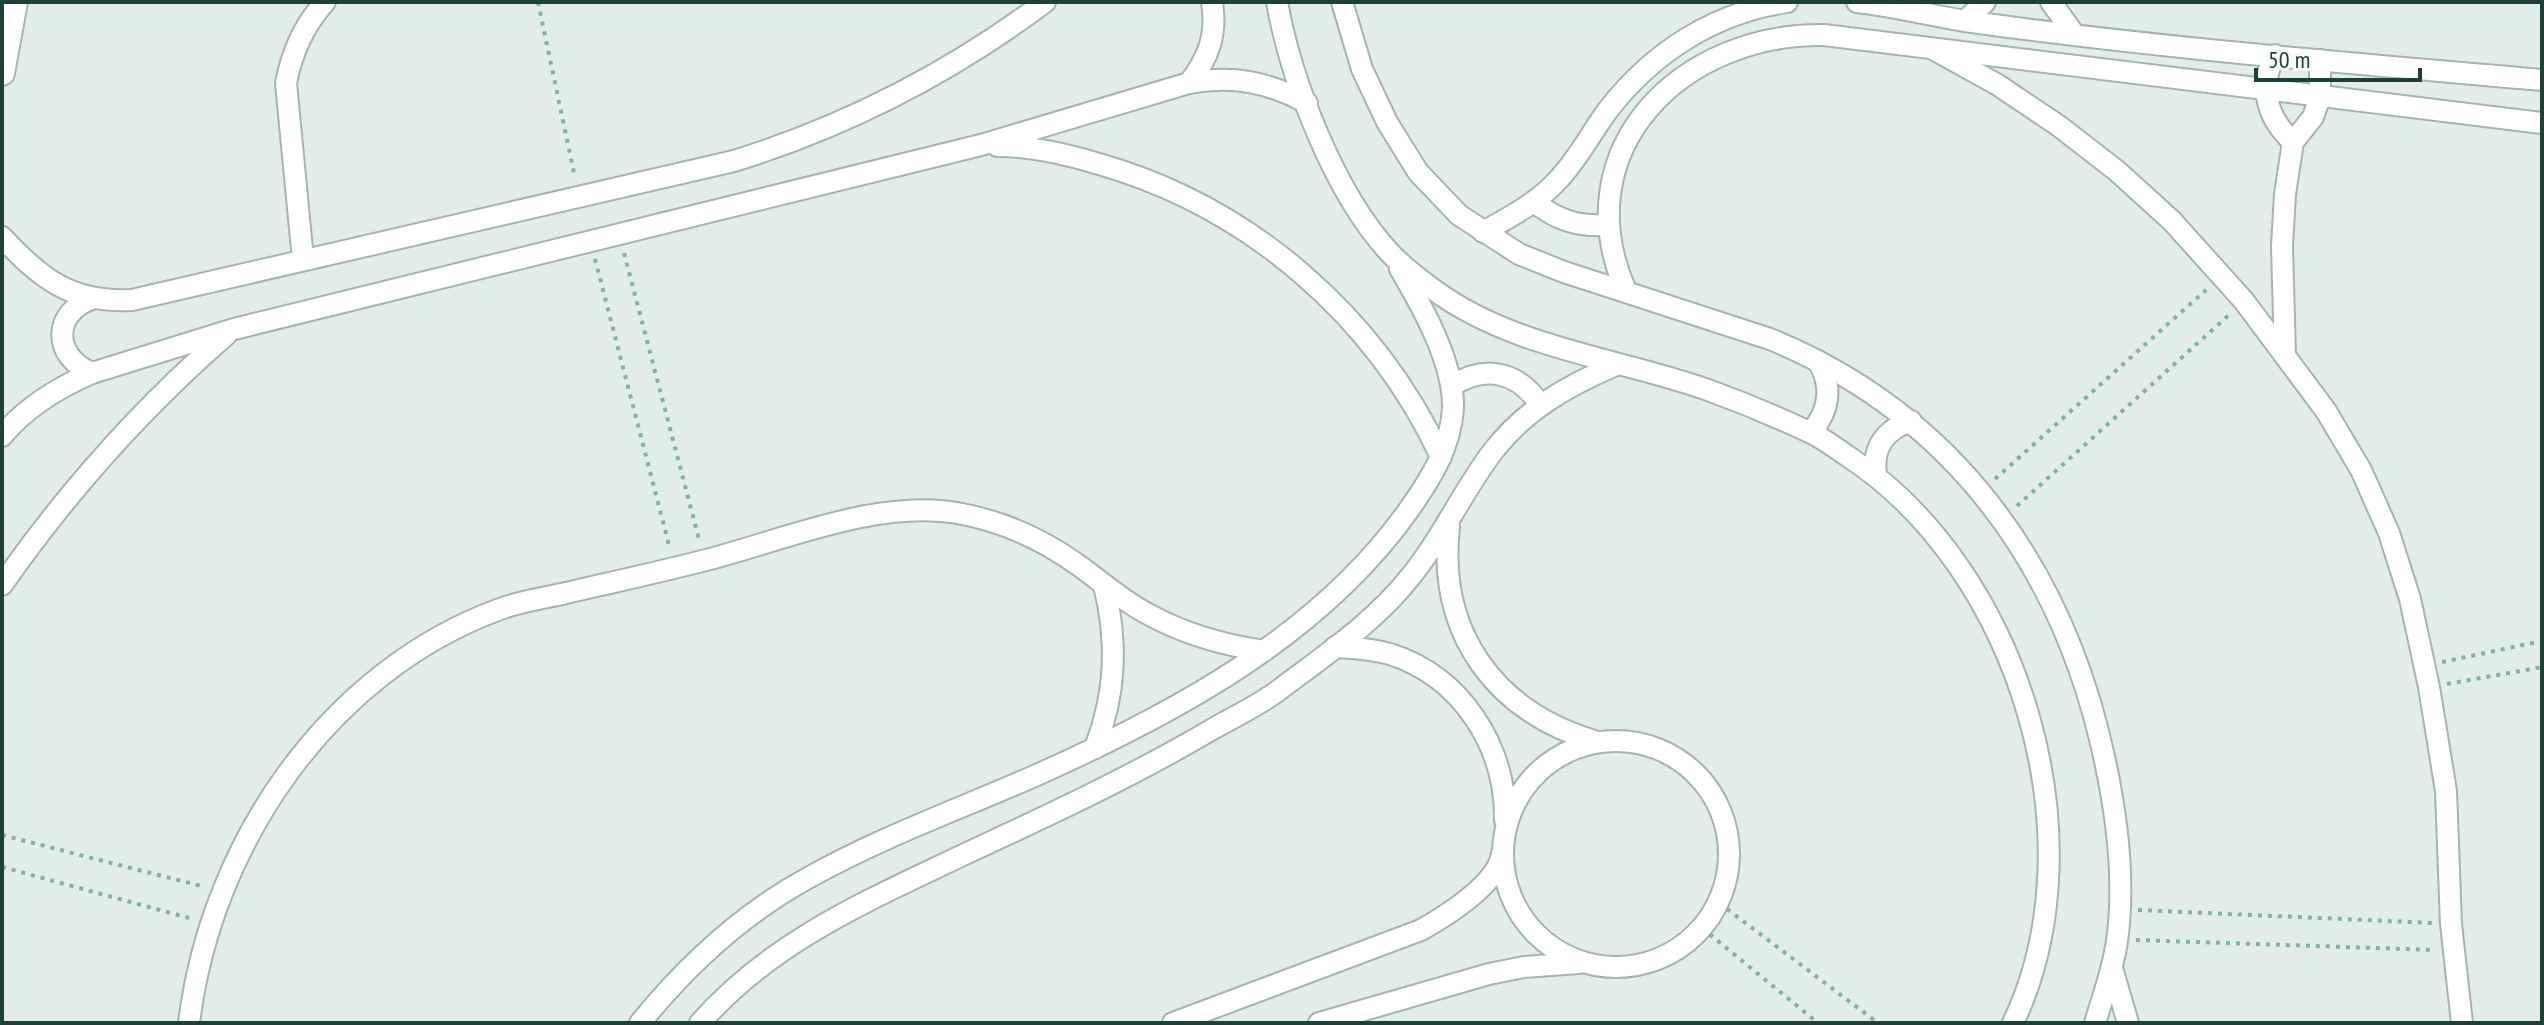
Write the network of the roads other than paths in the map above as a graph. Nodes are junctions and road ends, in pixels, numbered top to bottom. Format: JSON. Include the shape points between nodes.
{"nodes":[{"id":1,"x":15,"y":2,"type":"edge"},
{"id":2,"x":325,"y":2,"type":"edge"},
{"id":3,"x":1045,"y":2,"type":"edge"},
{"id":4,"x":1212,"y":2,"type":"edge"},
{"id":5,"x":1277,"y":2,"type":"edge"},
{"id":6,"x":1342,"y":2,"type":"edge"},
{"id":7,"x":1787,"y":2,"type":"edge"},
{"id":8,"x":1857,"y":2,"type":"edge"},
{"id":9,"x":1985,"y":2,"type":"edge"},
{"id":10,"x":2051,"y":2,"type":"edge"},
{"id":11,"x":1965,"y":21,"type":"junction"},
{"id":12,"x":2074,"y":34,"type":"junction"},
{"id":13,"x":1933,"y":49,"type":"junction"},
{"id":14,"x":2275,"y":55,"type":"junction"},
{"id":15,"x":2320,"y":60,"type":"junction"},
{"id":16,"x":2,"y":73,"type":"edge"},
{"id":17,"x":2542,"y":80,"type":"edge"},
{"id":18,"x":1189,"y":83,"type":"junction"},
{"id":19,"x":2265,"y":91,"type":"junction"},
{"id":20,"x":2320,"y":97,"type":"junction"},
{"id":21,"x":1307,"y":103,"type":"junction"},
{"id":22,"x":2542,"y":123,"type":"edge"},
{"id":23,"x":2293,"y":142,"type":"junction"},
{"id":24,"x":981,"y":145,"type":"junction"},
{"id":25,"x":1534,"y":202,"type":"junction"},
{"id":26,"x":1608,"y":225,"type":"junction"},
{"id":27,"x":1483,"y":232,"type":"junction"},
{"id":28,"x":2,"y":237,"type":"edge"},
{"id":29,"x":1392,"y":255,"type":"junction"},
{"id":30,"x":303,"y":260,"type":"junction"},
{"id":31,"x":1626,"y":291,"type":"junction"},
{"id":32,"x":94,"y":298,"type":"junction"},
{"id":33,"x":234,"y":329,"type":"junction"},
{"id":34,"x":2285,"y":356,"type":"junction"},
{"id":35,"x":1818,"y":361,"type":"junction"},
{"id":36,"x":1616,"y":365,"type":"junction"},
{"id":37,"x":92,"y":373,"type":"junction"},
{"id":38,"x":1452,"y":386,"type":"junction"},
{"id":39,"x":1540,"y":405,"type":"junction"},
{"id":40,"x":1911,"y":421,"type":"junction"},
{"id":41,"x":1811,"y":432,"type":"junction"},
{"id":42,"x":2,"y":436,"type":"edge"},
{"id":43,"x":1441,"y":457,"type":"junction"},
{"id":44,"x":1876,"y":475,"type":"junction"},
{"id":45,"x":1449,"y":521,"type":"junction"},
{"id":46,"x":2,"y":585,"type":"edge"},
{"id":47,"x":1104,"y":585,"type":"junction"},
{"id":48,"x":1335,"y":647,"type":"junction"},
{"id":49,"x":1264,"y":651,"type":"junction"},
{"id":50,"x":1598,"y":742,"type":"junction"},
{"id":51,"x":1095,"y":748,"type":"junction"},
{"id":52,"x":1504,"y":837,"type":"junction"},
{"id":53,"x":1584,"y":963,"type":"junction"},
{"id":54,"x":2112,"y":968,"type":"junction"},
{"id":55,"x":189,"y":1023,"type":"edge"},
{"id":56,"x":640,"y":1023,"type":"edge"},
{"id":57,"x":700,"y":1023,"type":"edge"},
{"id":58,"x":1173,"y":1023,"type":"edge"},
{"id":59,"x":1319,"y":1023,"type":"edge"},
{"id":60,"x":2013,"y":1023,"type":"edge"},
{"id":61,"x":2095,"y":1023,"type":"edge"},
{"id":62,"x":2128,"y":1023,"type":"edge"},
{"id":63,"x":2462,"y":1023,"type":"edge"}],
"edges":[{"from":1,"to":16,"type":"street"},
{"from":2,"to":30,"type":"street","via":[[301,34],[286,83]]},
{"from":3,"to":30,"type":"street","via":[[940,73],[818,132],[734,161]]},
{"from":4,"to":18,"type":"street","via":[[1212,43]]},
{"from":5,"to":21,"type":"street"},
{"from":6,"to":27,"type":"street","via":[[1362,69],[1402,147],[1438,194]]},
{"from":7,"to":25,"type":"street","via":[[1725,18],[1659,57],[1621,94],[1575,160]]},
{"from":8,"to":11,"type":"street"},
{"from":9,"to":11,"type":"street"},
{"from":10,"to":12,"type":"street"},
{"from":11,"to":12,"type":"street"},
{"from":12,"to":14,"type":"street"},
{"from":13,"to":19,"type":"street"},
{"from":13,"to":26,"type":"street","via":[[1798,34],[1749,43],[1703,63],[1663,94],[1631,134],[1612,179]]},
{"from":13,"to":34,"type":"street","via":[[1998,85],[2106,162],[2222,275]]},
{"from":14,"to":15,"type":"street"},
{"from":14,"to":19,"type":"street"},
{"from":15,"to":17,"type":"street"},
{"from":15,"to":20,"type":"street"},
{"from":18,"to":21,"type":"street","via":[[1213,78],[1262,83]]},
{"from":18,"to":24,"type":"street"},
{"from":19,"to":20,"type":"street"},
{"from":19,"to":23,"type":"street","via":[[2273,120]]},
{"from":20,"to":22,"type":"street"},
{"from":20,"to":23,"type":"street","via":[[2313,117]]},
{"from":21,"to":29,"type":"street","via":[[1353,202]]},
{"from":23,"to":34,"type":"street","via":[[2282,246]]},
{"from":24,"to":33,"type":"street"},
{"from":24,"to":43,"type":"street","via":[[1048,151],[1114,168],[1238,225],[1293,265],[1358,329],[1407,392]]},
{"from":25,"to":26,"type":"street","via":[[1568,222]]},
{"from":25,"to":27,"type":"street"},
{"from":26,"to":31,"type":"street"},
{"from":27,"to":31,"type":"street","via":[[1519,254]]},
{"from":28,"to":32,"type":"street","via":[[38,273]]},
{"from":29,"to":36,"type":"street","via":[[1477,317]]},
{"from":29,"to":38,"type":"street","via":[[1426,318]]},
{"from":30,"to":32,"type":"street","via":[[132,300]]},
{"from":31,"to":35,"type":"street","via":[[1770,339]]},
{"from":32,"to":37,"type":"street","via":[[72,310],[62,334],[70,359]]},
{"from":33,"to":37,"type":"street"},
{"from":33,"to":46,"type":"street","via":[[124,432],[58,508]]},
{"from":34,"to":63,"type":"street","via":[[2361,470],[2410,599],[2446,791],[2451,924]]},
{"from":35,"to":40,"type":"street","via":[[1860,383]]},
{"from":35,"to":41,"type":"street","via":[[1828,392],[1824,414]]},
{"from":36,"to":39,"type":"street","via":[[1577,381]]},
{"from":36,"to":41,"type":"street","via":[[1707,390]]},
{"from":37,"to":42,"type":"street","via":[[38,402]]},
{"from":38,"to":39,"type":"street","via":[[1479,373],[1507,376],[1532,392]]},
{"from":38,"to":43,"type":"street","via":[[1450,431]]},
{"from":39,"to":45,"type":"street","via":[[1492,452]]},
{"from":40,"to":44,"type":"street","via":[[1884,437],[1875,455]]},
{"from":40,"to":54,"type":"street","via":[[2003,518],[2057,609],[2096,719],[2116,811],[2119,909]]},
{"from":41,"to":44,"type":"street"},
{"from":43,"to":49,"type":"street","via":[[1393,532],[1364,566]]},
{"from":44,"to":60,"type":"street","via":[[1928,527],[1972,589],[2008,657],[2032,729],[2046,804],[2049,876],[2041,944]]},
{"from":45,"to":48,"type":"street","via":[[1409,579]]},
{"from":45,"to":50,"type":"street","via":[[1450,594],[1478,662],[1530,713]]},
{"from":47,"to":49,"type":"street","via":[[1168,625],[1214,642]]},
{"from":47,"to":51,"type":"street","via":[[1115,656],[1109,703]]},
{"from":47,"to":55,"type":"street","via":[[1022,532],[977,517],[930,510],[882,512],[704,561],[504,607],[448,632],[395,663],[347,703],[290,768],[223,891],[198,970]]},
{"from":48,"to":52,"type":"street","via":[[1363,648],[1403,660],[1461,699],[1492,746],[1503,787]]},
{"from":48,"to":57,"type":"street","via":[[1275,693],[1166,756],[813,929],[747,975]]},
{"from":49,"to":51,"type":"street"},
{"from":50,"to":52,"type":"street","via":[[1576,747],[1538,771],[1512,807]]},
{"from":50,"to":53,"type":"street","via":[[1629,741],[1658,749],[1693,770],[1725,822],[1729,843],[1719,903],[1702,928],[1674,952],[1640,965]]},
{"from":51,"to":56,"type":"street","via":[[806,878],[709,948]]},
{"from":52,"to":53,"type":"street","via":[[1504,871],[1523,918],[1550,945]]},
{"from":52,"to":58,"type":"street","via":[[1501,861],[1474,894],[1421,930]]},
{"from":53,"to":59,"type":"street","via":[[1489,974]]},
{"from":54,"to":61,"type":"street"},
{"from":54,"to":62,"type":"street"}]}
